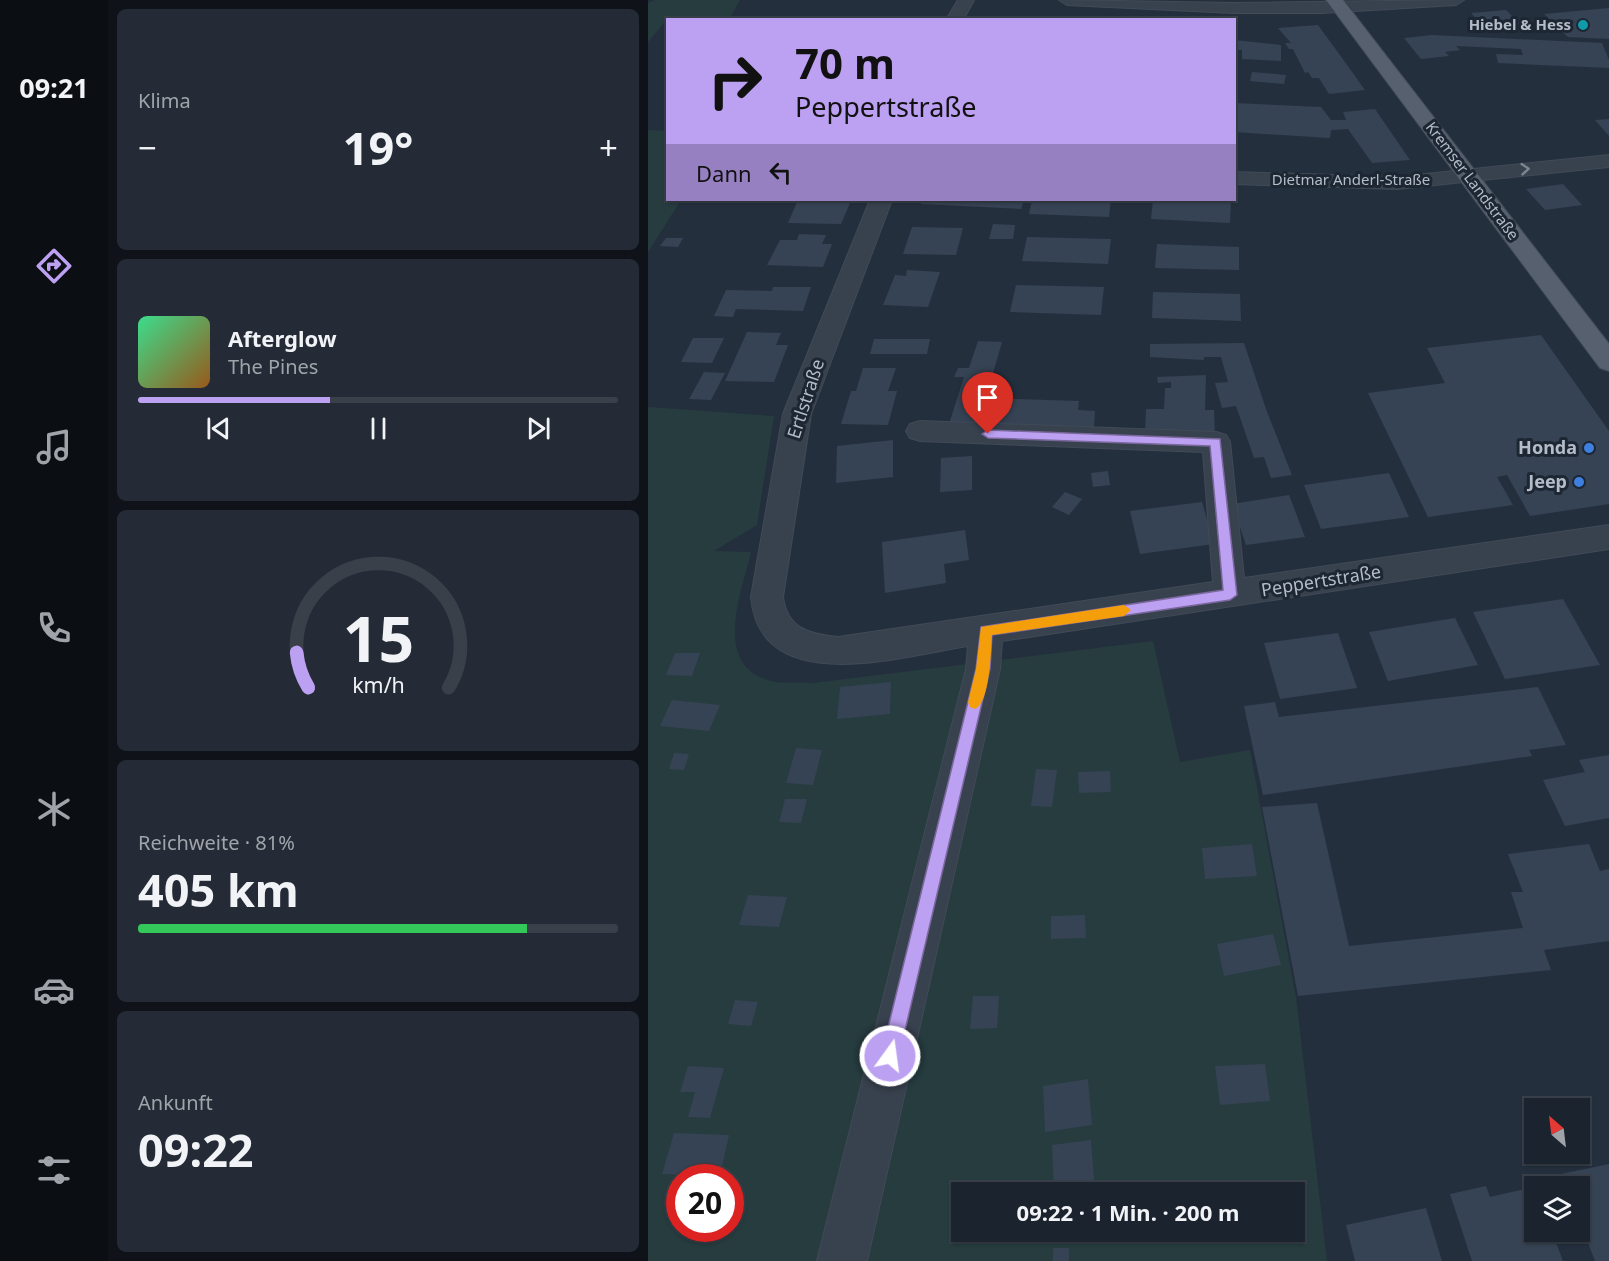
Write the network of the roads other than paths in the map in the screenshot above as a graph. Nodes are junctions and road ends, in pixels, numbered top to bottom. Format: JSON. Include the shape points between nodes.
{"nodes":[{"id":1,"x":966,"y":0,"type":"edge"},
{"id":2,"x":1067,"y":0,"type":"edge"},
{"id":3,"x":1456,"y":0,"type":"edge"},
{"id":4,"x":1337,"y":4,"type":"edge"},
{"id":5,"x":955,"y":18,"type":"edge"},
{"id":6,"x":1609,"y":161,"type":"edge"},
{"id":7,"x":1467,"y":174,"type":"junction"},
{"id":8,"x":1236,"y":178,"type":"edge"},
{"id":9,"x":881,"y":201,"type":"edge"},
{"id":10,"x":1609,"y":362,"type":"edge"},
{"id":11,"x":920,"y":431,"type":"dead end"},
{"id":12,"x":1609,"y":537,"type":"edge"},
{"id":13,"x":1230,"y":595,"type":"junction"},
{"id":14,"x":986,"y":631,"type":"junction"},
{"id":15,"x":787,"y":636,"type":"joint"},
{"id":16,"x":842,"y":1261,"type":"edge"}],
"edges":[{"from":1,"to":5,"type":"street"},
{"from":2,"to":4,"type":"street","via":[[1234,8]]},
{"from":3,"to":4,"type":"street"},
{"from":4,"to":7,"type":"main road","name":"Kremser Landstraße"},
{"from":7,"to":6,"type":"street","name":"Dietmar Anderl-Straße","one_way":true},
{"from":7,"to":8,"type":"street","name":"Dietmar Anderl-Straße","via":[[1397,183]]},
{"from":7,"to":10,"type":"main road","name":"Kremser Landstraße"},
{"from":9,"to":15,"type":"street","name":"Ertlstraße","via":[[797,414],[767,597],[769,617]]},
{"from":11,"to":13,"type":"street","via":[[1216,442]]},
{"from":12,"to":13,"type":"street","name":"Peppertstraße"},
{"from":13,"to":14,"type":"street","name":"Peppertstraße"},
{"from":14,"to":15,"type":"street","name":"Peppertstraße","via":[[838,651],[807,648]]},
{"from":14,"to":16,"type":"street","via":[[983,669]]}]}
